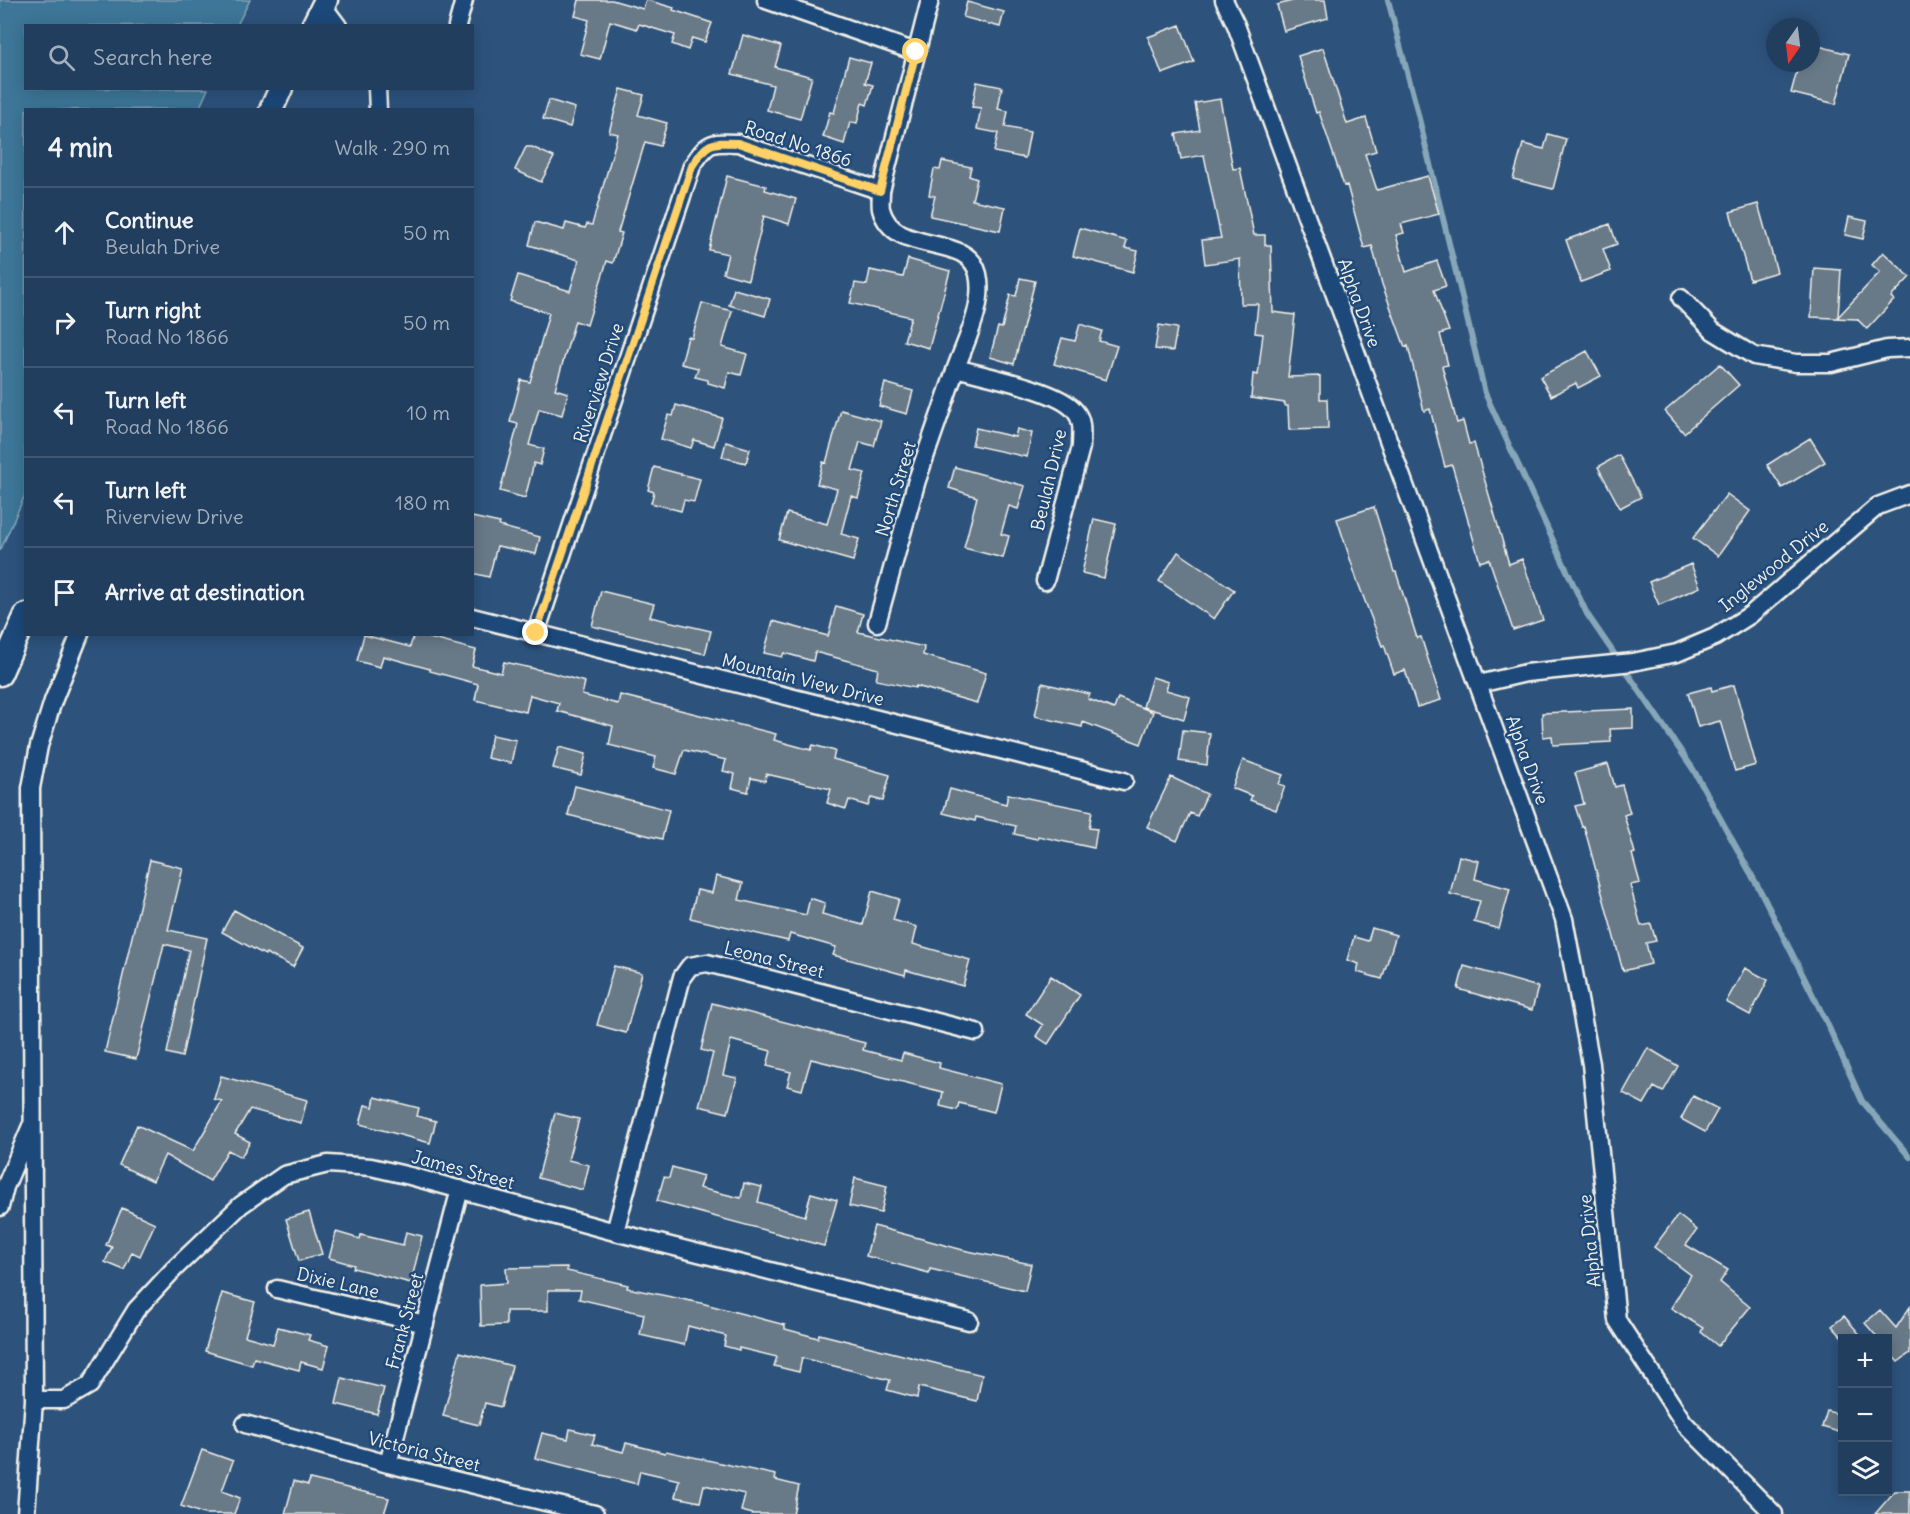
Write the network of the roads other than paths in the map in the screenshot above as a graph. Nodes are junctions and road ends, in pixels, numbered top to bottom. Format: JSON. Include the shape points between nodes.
{"nodes":[{"id":1,"x":464,"y":0,"type":"edge"},
{"id":2,"x":766,"y":0,"type":"edge"},
{"id":3,"x":930,"y":0,"type":"edge"},
{"id":4,"x":1224,"y":0,"type":"edge"},
{"id":5,"x":320,"y":11,"type":"edge"},
{"id":6,"x":336,"y":24,"type":"edge"},
{"id":7,"x":458,"y":24,"type":"edge"},
{"id":8,"x":916,"y":52,"type":"junction"},
{"id":9,"x":280,"y":90,"type":"edge"},
{"id":10,"x":377,"y":90,"type":"edge"},
{"id":11,"x":272,"y":108,"type":"edge"},
{"id":12,"x":378,"y":108,"type":"edge"},
{"id":13,"x":704,"y":148,"type":"joint"},
{"id":14,"x":880,"y":191,"type":"junction"},
{"id":15,"x":1681,"y":298,"type":"dead end"},
{"id":16,"x":1910,"y":348,"type":"edge"},
{"id":17,"x":956,"y":368,"type":"junction"},
{"id":18,"x":1910,"y":494,"type":"edge"},
{"id":19,"x":1045,"y":581,"type":"dead end"},
{"id":20,"x":474,"y":618,"type":"edge"},
{"id":21,"x":24,"y":620,"type":"edge"},
{"id":22,"x":877,"y":623,"type":"dead end"},
{"id":23,"x":536,"y":633,"type":"junction"},
{"id":24,"x":79,"y":636,"type":"edge"},
{"id":25,"x":0,"y":674,"type":"edge"},
{"id":26,"x":1479,"y":684,"type":"junction"},
{"id":27,"x":1124,"y":781,"type":"dead end"},
{"id":28,"x":976,"y":1032,"type":"dead end"},
{"id":29,"x":34,"y":1119,"type":"junction"},
{"id":30,"x":460,"y":1189,"type":"junction"},
{"id":31,"x":0,"y":1207,"type":"edge"},
{"id":32,"x":615,"y":1232,"type":"junction"},
{"id":33,"x":277,"y":1289,"type":"dead end"},
{"id":34,"x":969,"y":1321,"type":"dead end"},
{"id":35,"x":425,"y":1324,"type":"junction"},
{"id":36,"x":34,"y":1400,"type":"junction"},
{"id":37,"x":245,"y":1424,"type":"dead end"},
{"id":38,"x":388,"y":1464,"type":"junction"},
{"id":39,"x":26,"y":1514,"type":"edge"},
{"id":40,"x":595,"y":1514,"type":"edge"},
{"id":41,"x":1774,"y":1514,"type":"edge"}],
"edges":[{"from":1,"to":7,"type":"street"},
{"from":2,"to":8,"type":"street"},
{"from":3,"to":8,"type":"street"},
{"from":4,"to":26,"type":"street","name":"Alpha Drive"},
{"from":5,"to":6,"type":"street"},
{"from":8,"to":14,"type":"street"},
{"from":9,"to":11,"type":"main road"},
{"from":10,"to":12,"type":"street"},
{"from":13,"to":14,"type":"street","name":"Road No 1866","via":[[715,142],[738,143]]},
{"from":13,"to":23,"type":"street","name":"Riverview Drive","via":[[692,166]]},
{"from":14,"to":17,"type":"street","via":[[881,209],[890,228],[910,239],[969,257],[978,274],[977,309]]},
{"from":15,"to":16,"type":"street","via":[[1713,331],[1754,356],[1796,363],[1831,363],[1887,349]]},
{"from":17,"to":19,"type":"street","name":"Beulah Drive","via":[[1058,397],[1079,418],[1081,447]]},
{"from":17,"to":22,"type":"street","name":"North Street","via":[[917,480]]},
{"from":18,"to":26,"type":"street","name":"Inglewood Drive","via":[[1878,506],[1750,615],[1706,641],[1677,653],[1639,661],[1526,673]]},
{"from":20,"to":23,"type":"street","name":"Mountain View Drive"},
{"from":21,"to":25,"type":"main road"},
{"from":23,"to":27,"type":"street","name":"Mountain View Drive"},
{"from":24,"to":29,"type":"street","via":[[39,746],[32,788]]},
{"from":26,"to":41,"type":"street","name":"Alpha Drive","via":[[1564,919],[1592,1064],[1617,1320],[1684,1423]]},
{"from":28,"to":32,"type":"street","name":"Leona Street","via":[[707,963],[690,966],[682,977]]},
{"from":29,"to":31,"type":"street"},
{"from":29,"to":36,"type":"street"},
{"from":30,"to":32,"type":"street","name":"James Street"},
{"from":30,"to":35,"type":"street","name":"Frank Street"},
{"from":30,"to":36,"type":"street","name":"James Street","via":[[371,1167],[328,1164],[284,1175],[241,1205],[159,1285],[136,1310],[90,1385],[64,1400]]},
{"from":32,"to":34,"type":"street","name":"James Street"},
{"from":33,"to":35,"type":"street","name":"Dixie Lane"},
{"from":35,"to":38,"type":"street","name":"Frank Street"},
{"from":36,"to":39,"type":"street"},
{"from":37,"to":38,"type":"street","name":"Victoria Street"},
{"from":38,"to":40,"type":"street","name":"Victoria Street"}]}
